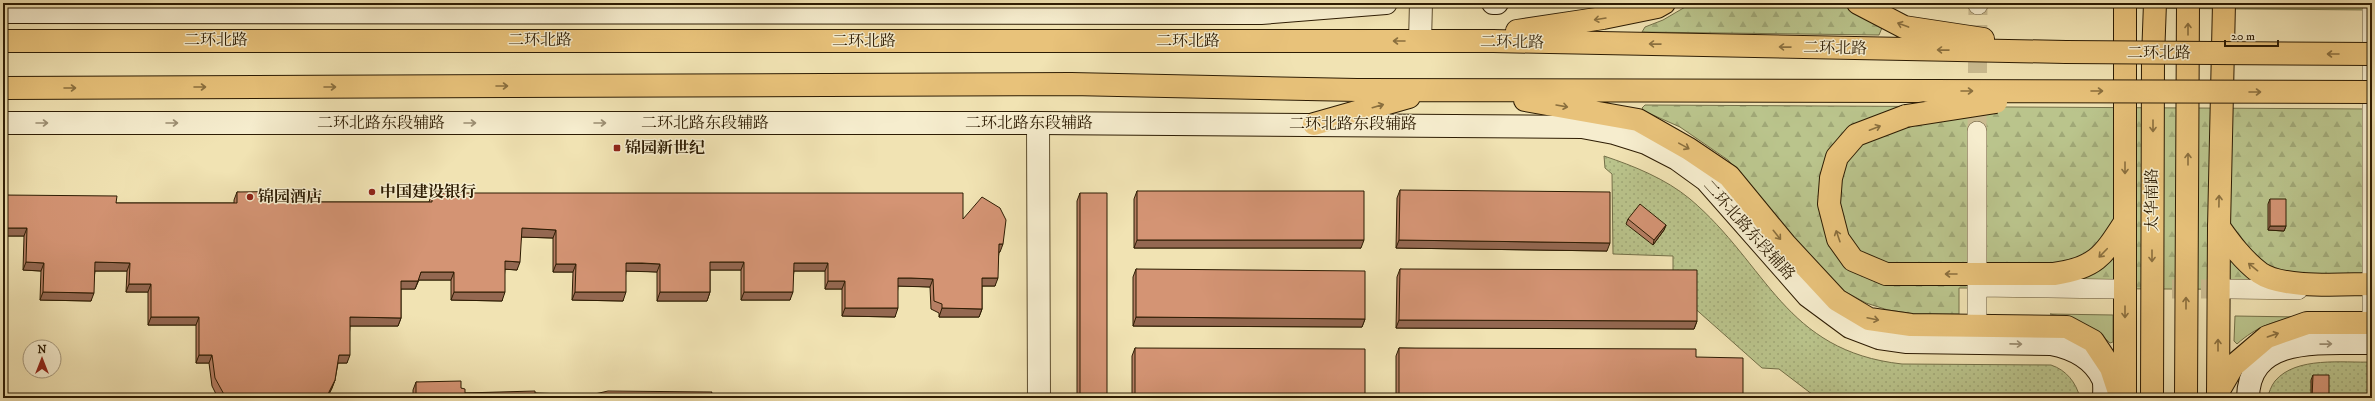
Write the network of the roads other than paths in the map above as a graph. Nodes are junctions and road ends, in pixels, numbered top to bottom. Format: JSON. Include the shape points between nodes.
{"nodes":[{"id":1,"x":1386,"y":3,"type":"edge"},
{"id":2,"x":1421,"y":3,"type":"edge"},
{"id":3,"x":1493,"y":3,"type":"edge"},
{"id":4,"x":1497,"y":3,"type":"edge"},
{"id":5,"x":1664,"y":3,"type":"edge"},
{"id":6,"x":1858,"y":3,"type":"edge"},
{"id":7,"x":2125,"y":3,"type":"edge"},
{"id":8,"x":2155,"y":3,"type":"edge"},
{"id":9,"x":2188,"y":3,"type":"edge"},
{"id":10,"x":2224,"y":3,"type":"edge"},
{"id":11,"x":2372,"y":3,"type":"edge"},
{"id":12,"x":187,"y":8,"type":"edge"},
{"id":13,"x":794,"y":9,"type":"edge"},
{"id":14,"x":3,"y":12,"type":"edge"},
{"id":15,"x":3,"y":41,"type":"edge"},
{"id":16,"x":1420,"y":41,"type":"junction"},
{"id":17,"x":1444,"y":41,"type":"junction"},
{"id":18,"x":2066,"y":52,"type":"junction"},
{"id":19,"x":2368,"y":53,"type":"edge"},
{"id":20,"x":3,"y":88,"type":"edge"},
{"id":21,"x":1437,"y":89,"type":"junction"},
{"id":22,"x":1468,"y":89,"type":"junction"},
{"id":23,"x":2068,"y":91,"type":"junction"},
{"id":24,"x":2372,"y":92,"type":"edge"},
{"id":25,"x":3,"y":123,"type":"edge"},
{"id":26,"x":1038,"y":123,"type":"junction"},
{"id":27,"x":1314,"y":124,"type":"junction"},
{"id":28,"x":1978,"y":132,"type":"tunnel mouth"},
{"id":29,"x":2125,"y":222,"type":"junction"},
{"id":30,"x":2219,"y":227,"type":"junction"},
{"id":31,"x":1977,"y":263,"type":"dead end"},
{"id":32,"x":2372,"y":273,"type":"edge"},
{"id":33,"x":2372,"y":284,"type":"edge"},
{"id":34,"x":2114,"y":288,"type":"tunnel mouth"},
{"id":35,"x":2229,"y":289,"type":"tunnel mouth"},
{"id":36,"x":2372,"y":290,"type":"edge"},
{"id":37,"x":2372,"y":312,"type":"edge"},
{"id":38,"x":1977,"y":314,"type":"dead end"},
{"id":39,"x":2372,"y":323,"type":"edge"},
{"id":40,"x":2372,"y":334,"type":"edge"},
{"id":41,"x":2372,"y":343,"type":"edge"},
{"id":42,"x":2218,"y":395,"type":"edge"},
{"id":43,"x":1039,"y":398,"type":"edge"},
{"id":44,"x":2104,"y":398,"type":"edge"},
{"id":45,"x":2121,"y":398,"type":"edge"},
{"id":46,"x":2125,"y":398,"type":"edge"},
{"id":47,"x":2152,"y":398,"type":"edge"},
{"id":48,"x":2186,"y":398,"type":"edge"},
{"id":49,"x":2248,"y":398,"type":"edge"}],
"edges":[{"from":1,"to":13,"type":"main road","via":[[1260,13]]},
{"from":2,"to":16,"type":"main road"},
{"from":3,"to":4,"type":"main road"},
{"from":5,"to":17,"type":"main road","one_way":true,"via":[[1657,8],[1604,18]]},
{"from":18,"to":6,"type":"main road","one_way":true,"via":[[1904,27]]},
{"from":7,"to":29,"type":"main road","one_way":true},
{"from":8,"to":47,"type":"main road","name":"太华南路","one_way":true},
{"from":48,"to":9,"type":"main road","one_way":true},
{"from":30,"to":10,"type":"main road","one_way":true},
{"from":11,"to":32,"type":"street"},
{"from":12,"to":13,"type":"main road"},
{"from":12,"to":14,"type":"main road"},
{"from":16,"to":15,"type":"main road","name":"二环北路","one_way":true},
{"from":16,"to":17,"type":"main road","name":"二环北路"},
{"from":18,"to":17,"type":"main road","name":"二环北路","one_way":true},
{"from":19,"to":18,"type":"main road","name":"二环北路","one_way":true,"bridge":true},
{"from":20,"to":21,"type":"main road","one_way":true,"via":[[1071,84],[1349,90]]},
{"from":21,"to":22,"type":"main road"},
{"from":27,"to":21,"type":"main road","one_way":true},
{"from":22,"to":23,"type":"main road","one_way":true,"bridge":true},
{"from":22,"to":45,"type":"main road","one_way":true,"via":[[1638,120],[1689,149],[1729,176],[1784,244],[1837,300],[1869,319],[1911,325],[2067,327],[2093,341],[2111,368]]},
{"from":23,"to":24,"type":"main road","one_way":true,"bridge":true},
{"from":29,"to":23,"type":"main road","one_way":true,"bridge":true,"via":[[2103,255],[2078,271],[2054,274],[1886,274],[1853,260],[1838,239],[1829,204],[1831,178],[1838,157],[1856,135],[1906,116]]},
{"from":25,"to":26,"type":"main road","name":"二环北路东段辅路","one_way":true},
{"from":26,"to":27,"type":"main road","name":"二环北路东段辅路"},
{"from":26,"to":43,"type":"main road"},
{"from":27,"to":44,"type":"main road","name":"二环北路东段辅路","one_way":true,"via":[[1582,127],[1646,143],[1676,159],[1706,180],[1808,296],[1850,327],[1879,338],[1907,342],[1977,340],[2051,344],[2071,348],[2091,362],[2104,380]]},
{"from":28,"to":31,"type":"street"},
{"from":29,"to":46,"type":"main road","one_way":true},
{"from":33,"to":30,"type":"main road","one_way":true,"via":[[2284,283],[2261,274],[2242,258]]},
{"from":42,"to":30,"type":"main road","one_way":true},
{"from":34,"to":38,"type":"street","via":[[1977,287]]},
{"from":35,"to":36,"type":"street"},
{"from":36,"to":37,"type":"street"},
{"from":42,"to":39,"type":"main road","one_way":true,"via":[[2233,366],[2267,336],[2307,323]]},
{"from":40,"to":41,"type":"street"},
{"from":49,"to":41,"type":"main road","one_way":true,"via":[[2253,372],[2266,358],[2283,348],[2302,344]]}]}
